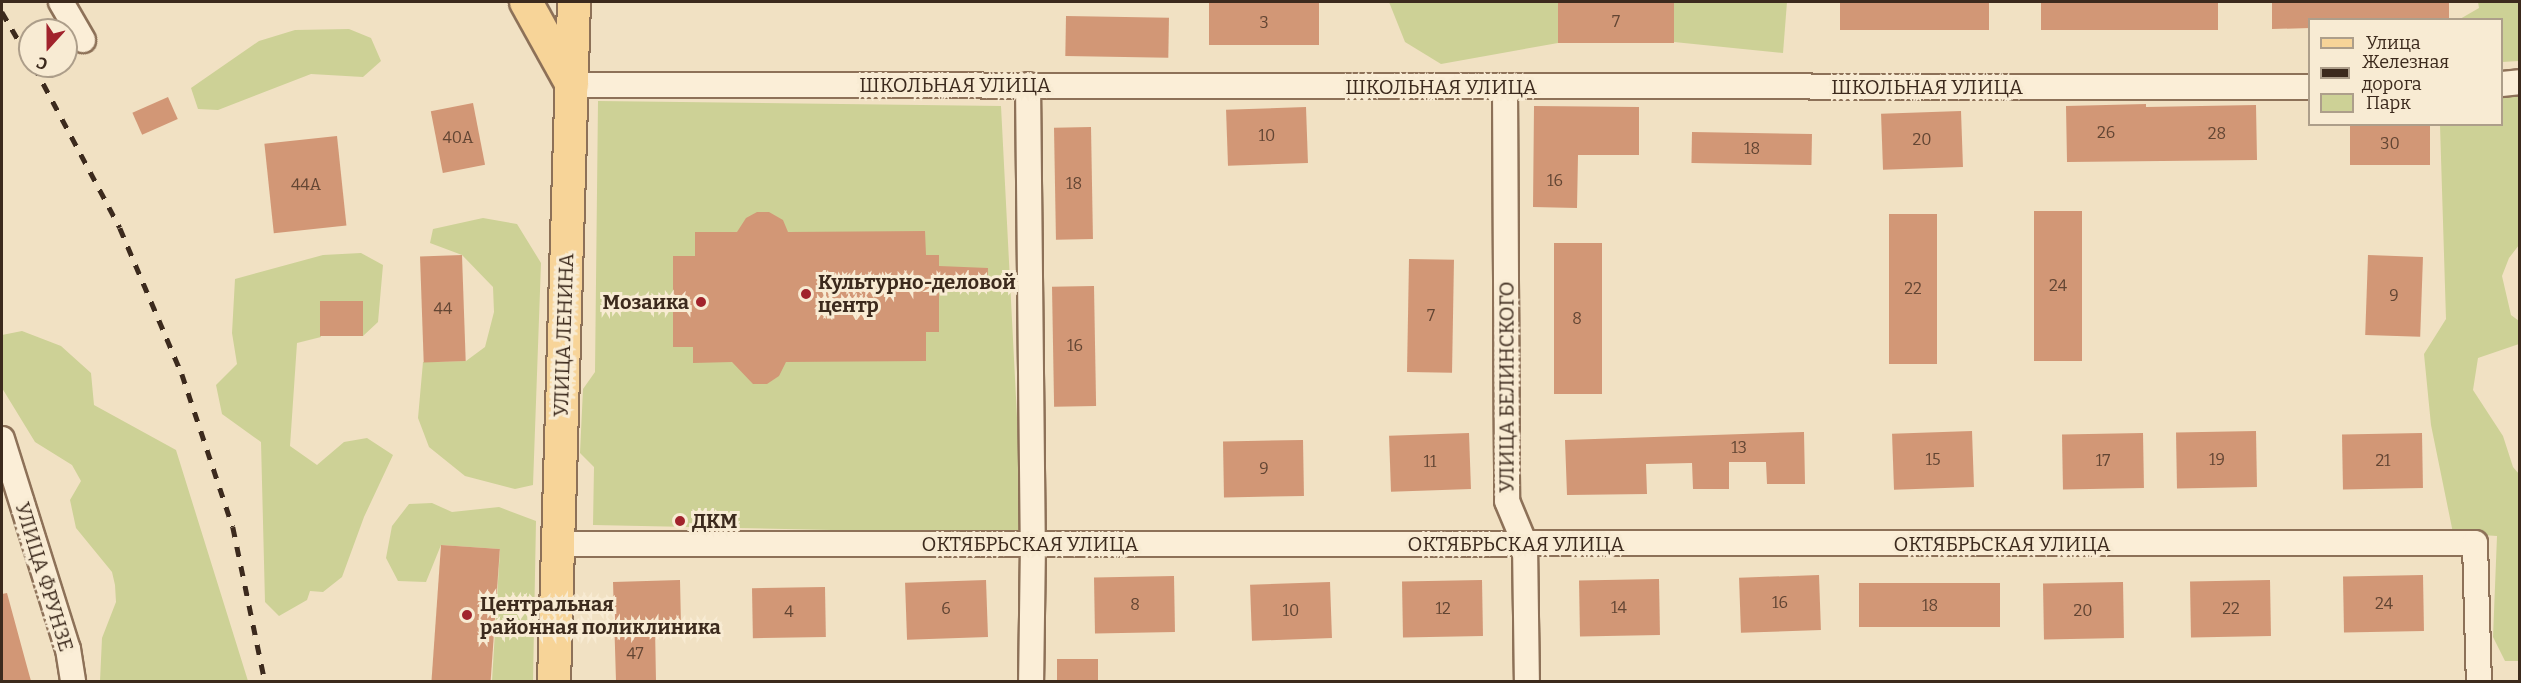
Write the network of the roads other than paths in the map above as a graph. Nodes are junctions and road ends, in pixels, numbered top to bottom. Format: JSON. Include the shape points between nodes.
{"nodes":[{"id":1,"x":61,"y":2,"type":"edge"},
{"id":2,"x":526,"y":2,"type":"edge"},
{"id":3,"x":574,"y":2,"type":"edge"},
{"id":4,"x":83,"y":40,"type":"dead end"},
{"id":5,"x":2520,"y":82,"type":"edge"},
{"id":6,"x":2503,"y":84,"type":"edge"},
{"id":7,"x":572,"y":85,"type":"junction"},
{"id":8,"x":1028,"y":85,"type":"junction"},
{"id":9,"x":2308,"y":87,"type":"edge"},
{"id":10,"x":1505,"y":88,"type":"junction"},
{"id":11,"x":2,"y":439,"type":"edge"},
{"id":12,"x":558,"y":544,"type":"junction"},
{"id":13,"x":1033,"y":544,"type":"junction"},
{"id":14,"x":1525,"y":544,"type":"junction"},
{"id":15,"x":73,"y":681,"type":"edge"},
{"id":16,"x":554,"y":681,"type":"edge"},
{"id":17,"x":1031,"y":681,"type":"edge"},
{"id":18,"x":1527,"y":681,"type":"edge"},
{"id":19,"x":2479,"y":681,"type":"edge"}],
"edges":[{"from":1,"to":4,"type":"street"},
{"from":2,"to":7,"type":"main road"},
{"from":3,"to":7,"type":"main road","name":"УЛИЦА ЛЕНИНА"},
{"from":5,"to":6,"type":"street"},
{"from":7,"to":8,"type":"street","name":"ШКОЛЬНАЯ УЛИЦА"},
{"from":7,"to":12,"type":"main road","name":"УЛИЦА ЛЕНИНА"},
{"from":8,"to":10,"type":"street","name":"ШКОЛЬНАЯ УЛИЦА"},
{"from":8,"to":13,"type":"street"},
{"from":9,"to":10,"type":"street","name":"ШКОЛЬНАЯ УЛИЦА"},
{"from":10,"to":14,"type":"street","name":"УЛИЦА БЕЛИНСКОГО","via":[[1507,501]]},
{"from":11,"to":15,"type":"street","name":"УЛИЦА ФРУНЗЕ","via":[[68,650]]},
{"from":12,"to":13,"type":"street","name":"ОКТЯБРЬСКАЯ УЛИЦА"},
{"from":12,"to":16,"type":"main road","name":"УЛИЦА ЛЕНИНА"},
{"from":13,"to":14,"type":"street","name":"ОКТЯБРЬСКАЯ УЛИЦА"},
{"from":13,"to":17,"type":"street"},
{"from":14,"to":18,"type":"street","name":"УЛИЦА БЕЛИНСКОГО"},
{"from":14,"to":19,"type":"street","name":"ОКТЯБРЬСКАЯ УЛИЦА","via":[[2475,543]]}]}
